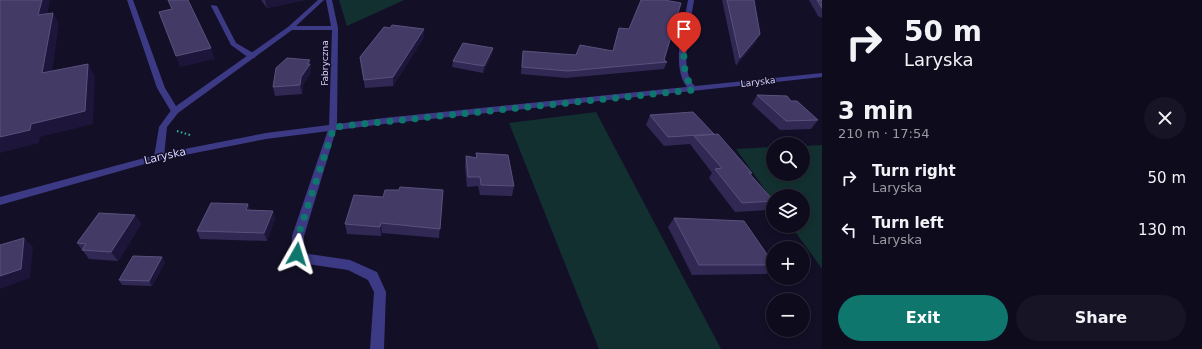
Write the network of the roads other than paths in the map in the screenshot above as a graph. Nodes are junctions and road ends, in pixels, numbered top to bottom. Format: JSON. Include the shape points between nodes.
{"nodes":[{"id":1,"x":130,"y":0,"type":"edge"},
{"id":2,"x":321,"y":0,"type":"edge"},
{"id":3,"x":329,"y":0,"type":"edge"},
{"id":4,"x":691,"y":0,"type":"edge"},
{"id":5,"x":214,"y":6,"type":"dead end"},
{"id":6,"x":290,"y":28,"type":"junction"},
{"id":7,"x":334,"y":28,"type":"junction"},
{"id":8,"x":252,"y":56,"type":"junction"},
{"id":9,"x":822,"y":75,"type":"edge"},
{"id":10,"x":693,"y":90,"type":"junction"},
{"id":11,"x":175,"y":111,"type":"junction"},
{"id":12,"x":334,"y":127,"type":"junction"},
{"id":13,"x":159,"y":157,"type":"junction"},
{"id":14,"x":0,"y":201,"type":"edge"},
{"id":15,"x":378,"y":349,"type":"edge"}],
"edges":[{"from":1,"to":11,"type":"street","via":[[162,88]]},
{"from":2,"to":6,"type":"street"},
{"from":3,"to":7,"type":"street","name":"Fabryczna"},
{"from":4,"to":10,"type":"street","via":[[684,44],[684,63],[686,79]]},
{"from":5,"to":8,"type":"street","via":[[233,44]]},
{"from":6,"to":7,"type":"street"},
{"from":6,"to":8,"type":"street"},
{"from":7,"to":12,"type":"street","name":"Fabryczna"},
{"from":8,"to":11,"type":"street"},
{"from":9,"to":10,"type":"street","name":"Laryska"},
{"from":10,"to":12,"type":"street","name":"Laryska"},
{"from":11,"to":13,"type":"street","via":[[163,127]]},
{"from":12,"to":13,"type":"street","name":"Laryska","via":[[266,136]]},
{"from":12,"to":15,"type":"street","via":[[298,236],[297,254],[307,259],[350,265],[373,276],[380,292]]},
{"from":13,"to":14,"type":"street","name":"Laryska"}]}
